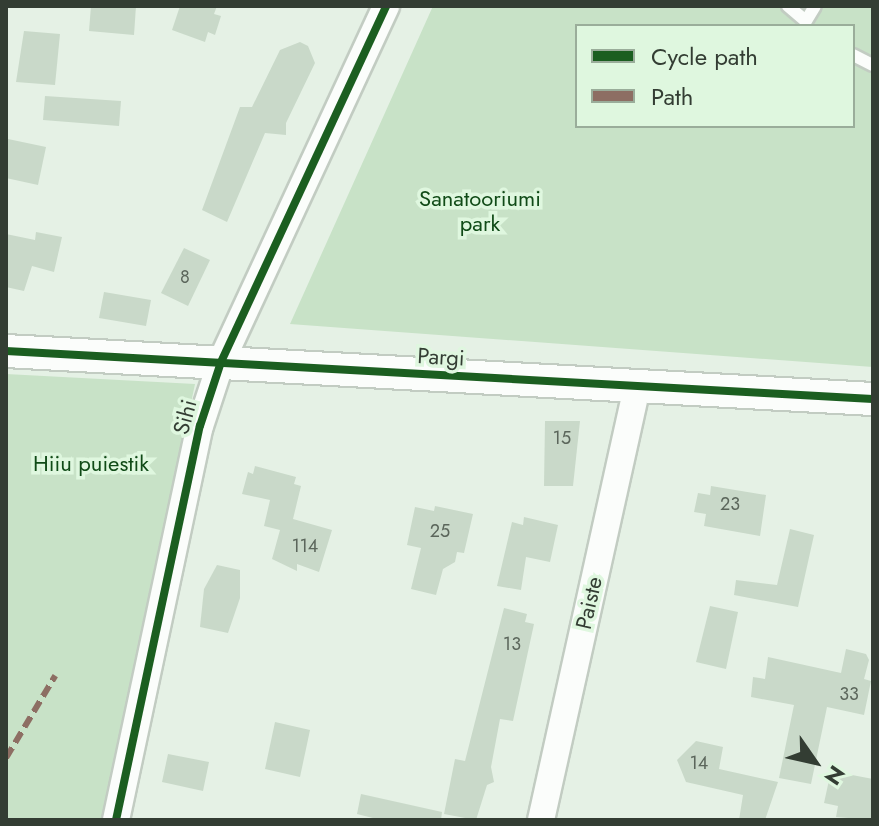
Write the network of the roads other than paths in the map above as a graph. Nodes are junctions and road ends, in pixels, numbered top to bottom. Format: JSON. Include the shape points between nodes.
{"nodes":[{"id":1,"x":386,"y":6,"type":"edge"},
{"id":2,"x":788,"y":6,"type":"edge"},
{"id":3,"x":815,"y":6,"type":"edge"},
{"id":4,"x":809,"y":23,"type":"edge"},
{"id":5,"x":855,"y":56,"type":"edge"},
{"id":6,"x":873,"y":65,"type":"edge"},
{"id":7,"x":6,"y":351,"type":"edge"},
{"id":8,"x":221,"y":362,"type":"junction"},
{"id":9,"x":637,"y":387,"type":"junction"},
{"id":10,"x":873,"y":399,"type":"edge"},
{"id":11,"x":116,"y":820,"type":"edge"},
{"id":12,"x":541,"y":820,"type":"edge"}],
"edges":[{"from":1,"to":8,"type":"street","name":"Sihi"},
{"from":2,"to":4,"type":"lane"},
{"from":3,"to":4,"type":"lane"},
{"from":5,"to":6,"type":"lane"},
{"from":7,"to":8,"type":"street","name":"Pargi"},
{"from":8,"to":9,"type":"street","name":"Pargi"},
{"from":8,"to":11,"type":"street","name":"Sihi","via":[[200,426]]},
{"from":9,"to":10,"type":"street","name":"Pargi"},
{"from":9,"to":12,"type":"street","name":"Paiste"}]}
